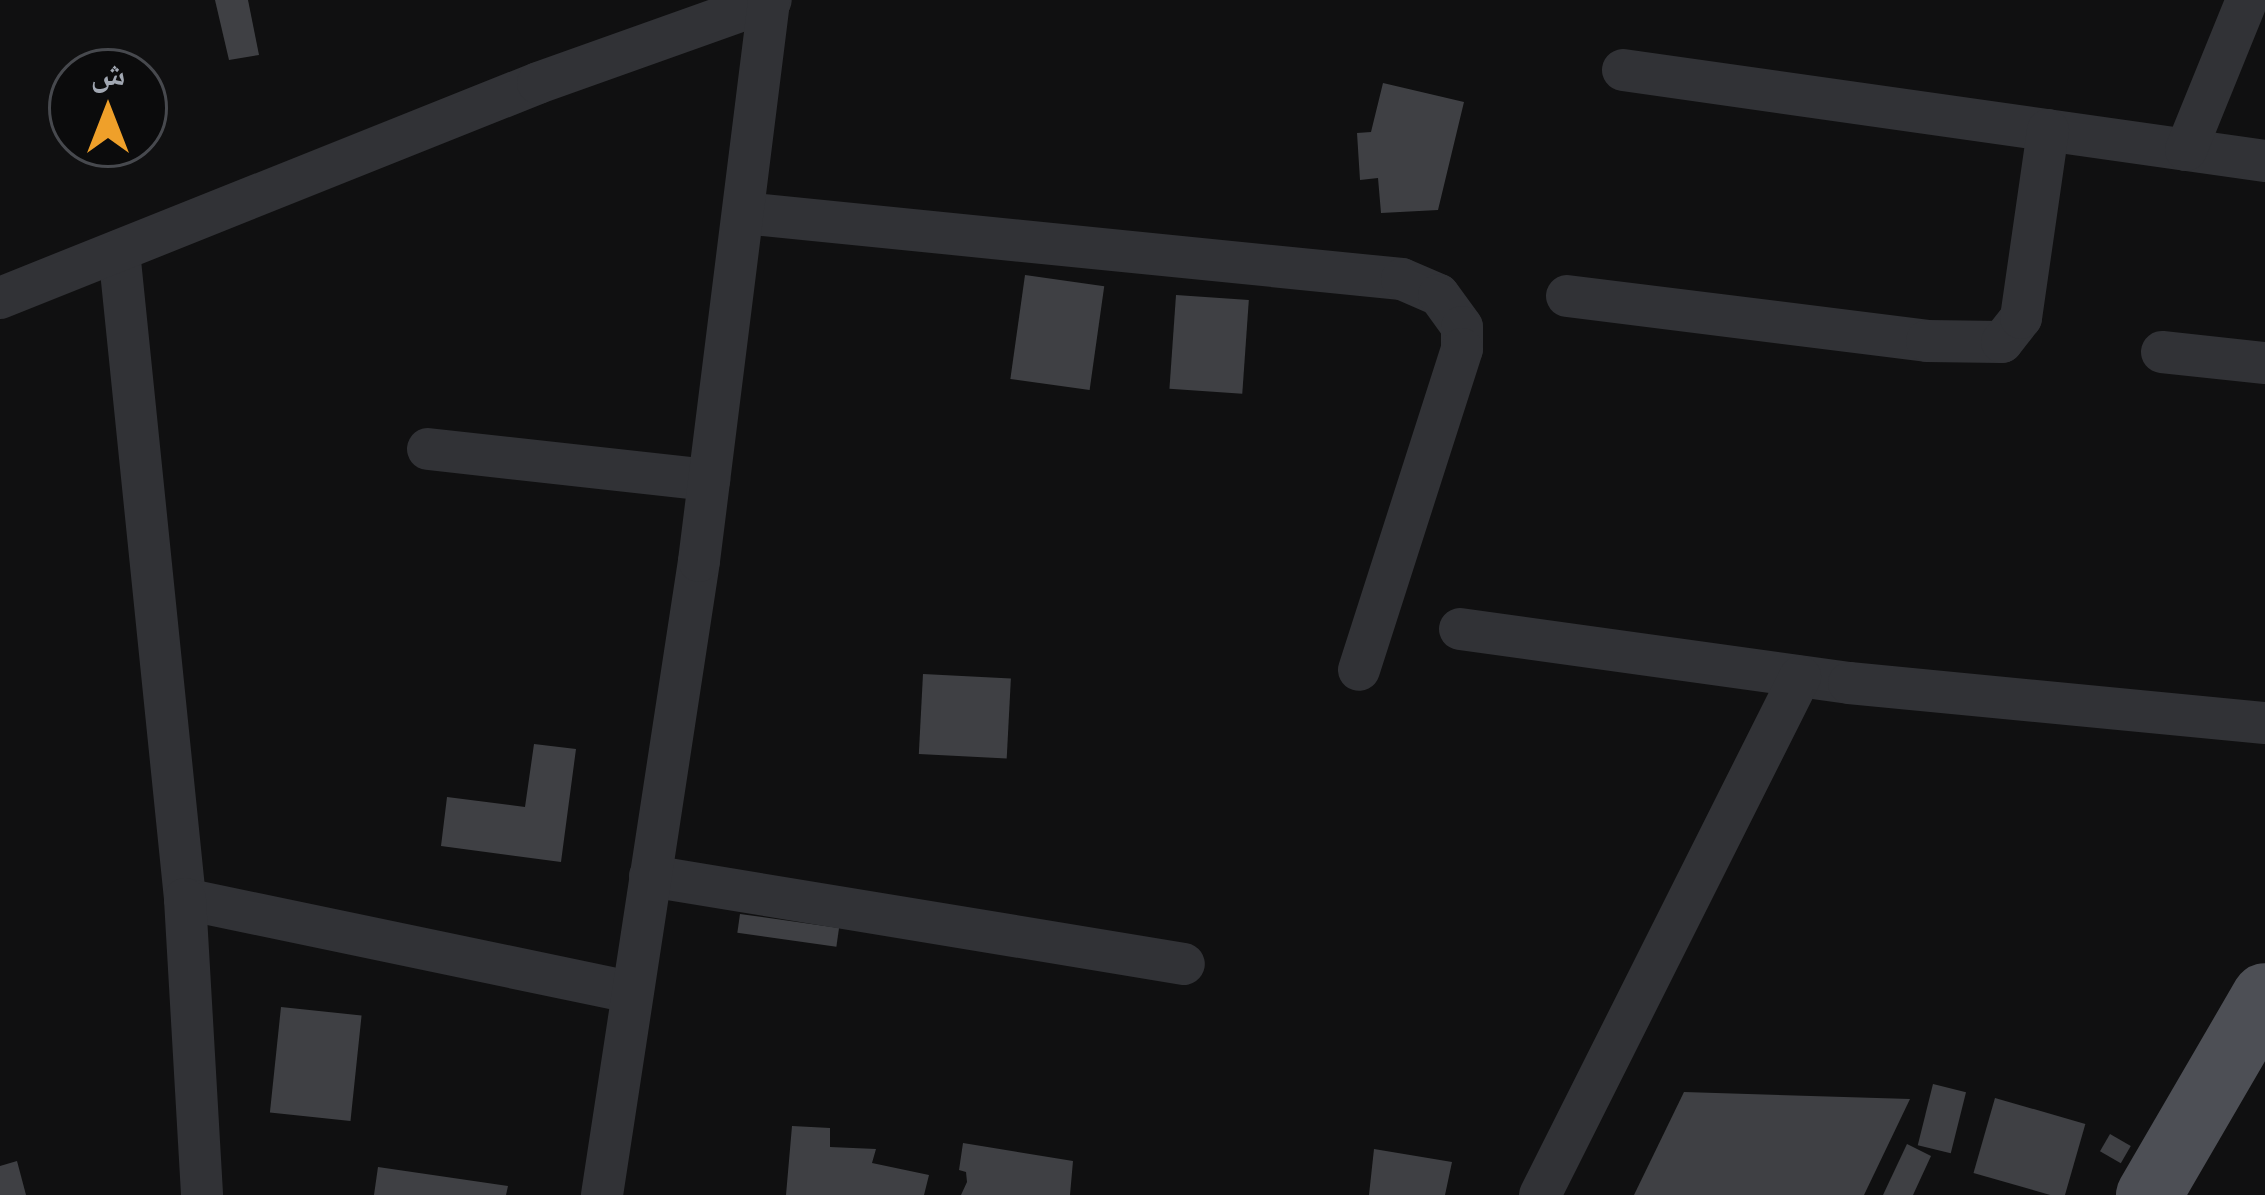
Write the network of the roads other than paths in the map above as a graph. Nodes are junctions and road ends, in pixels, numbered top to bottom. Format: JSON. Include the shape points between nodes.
{"nodes":[{"id":1,"x":770,"y":0,"type":"edge"},
{"id":2,"x":2247,"y":0,"type":"edge"},
{"id":3,"x":1624,"y":70,"type":"dead end"},
{"id":4,"x":2048,"y":130,"type":"junction"},
{"id":5,"x":2186,"y":150,"type":"junction"},
{"id":6,"x":2265,"y":161,"type":"edge"},
{"id":7,"x":743,"y":214,"type":"junction"},
{"id":8,"x":118,"y":250,"type":"junction"},
{"id":9,"x":1568,"y":296,"type":"dead end"},
{"id":10,"x":0,"y":298,"type":"edge"},
{"id":11,"x":2162,"y":352,"type":"dead end"},
{"id":12,"x":2265,"y":363,"type":"edge"},
{"id":13,"x":428,"y":448,"type":"dead end"},
{"id":14,"x":709,"y":481,"type":"junction"},
{"id":15,"x":1460,"y":629,"type":"dead end"},
{"id":16,"x":1359,"y":670,"type":"dead end"},
{"id":17,"x":1800,"y":676,"type":"junction"},
{"id":18,"x":2265,"y":723,"type":"edge"},
{"id":19,"x":650,"y":877,"type":"junction"},
{"id":20,"x":185,"y":899,"type":"junction"},
{"id":21,"x":1184,"y":964,"type":"dead end"},
{"id":22,"x":631,"y":992,"type":"junction"},
{"id":23,"x":2265,"y":996,"type":"edge"},
{"id":24,"x":202,"y":1195,"type":"edge"},
{"id":25,"x":602,"y":1195,"type":"edge"},
{"id":26,"x":1540,"y":1195,"type":"edge"},
{"id":27,"x":2149,"y":1195,"type":"edge"}],
"edges":[{"from":1,"to":7,"type":"street"},
{"from":1,"to":8,"type":"street"},
{"from":2,"to":5,"type":"street"},
{"from":3,"to":4,"type":"street"},
{"from":4,"to":5,"type":"street"},
{"from":4,"to":9,"type":"street","via":[[2021,318],[2002,342]]},
{"from":5,"to":6,"type":"street"},
{"from":7,"to":14,"type":"street"},
{"from":7,"to":16,"type":"street","via":[[1402,279],[1438,295],[1462,327],[1462,349]]},
{"from":8,"to":10,"type":"street"},
{"from":8,"to":20,"type":"street"},
{"from":11,"to":12,"type":"street"},
{"from":13,"to":14,"type":"street"},
{"from":14,"to":19,"type":"street"},
{"from":15,"to":17,"type":"street"},
{"from":17,"to":18,"type":"street"},
{"from":17,"to":26,"type":"street"},
{"from":19,"to":21,"type":"street"},
{"from":19,"to":22,"type":"street"},
{"from":20,"to":22,"type":"street"},
{"from":20,"to":24,"type":"street"},
{"from":22,"to":25,"type":"street"},
{"from":23,"to":27,"type":"main road"}]}
